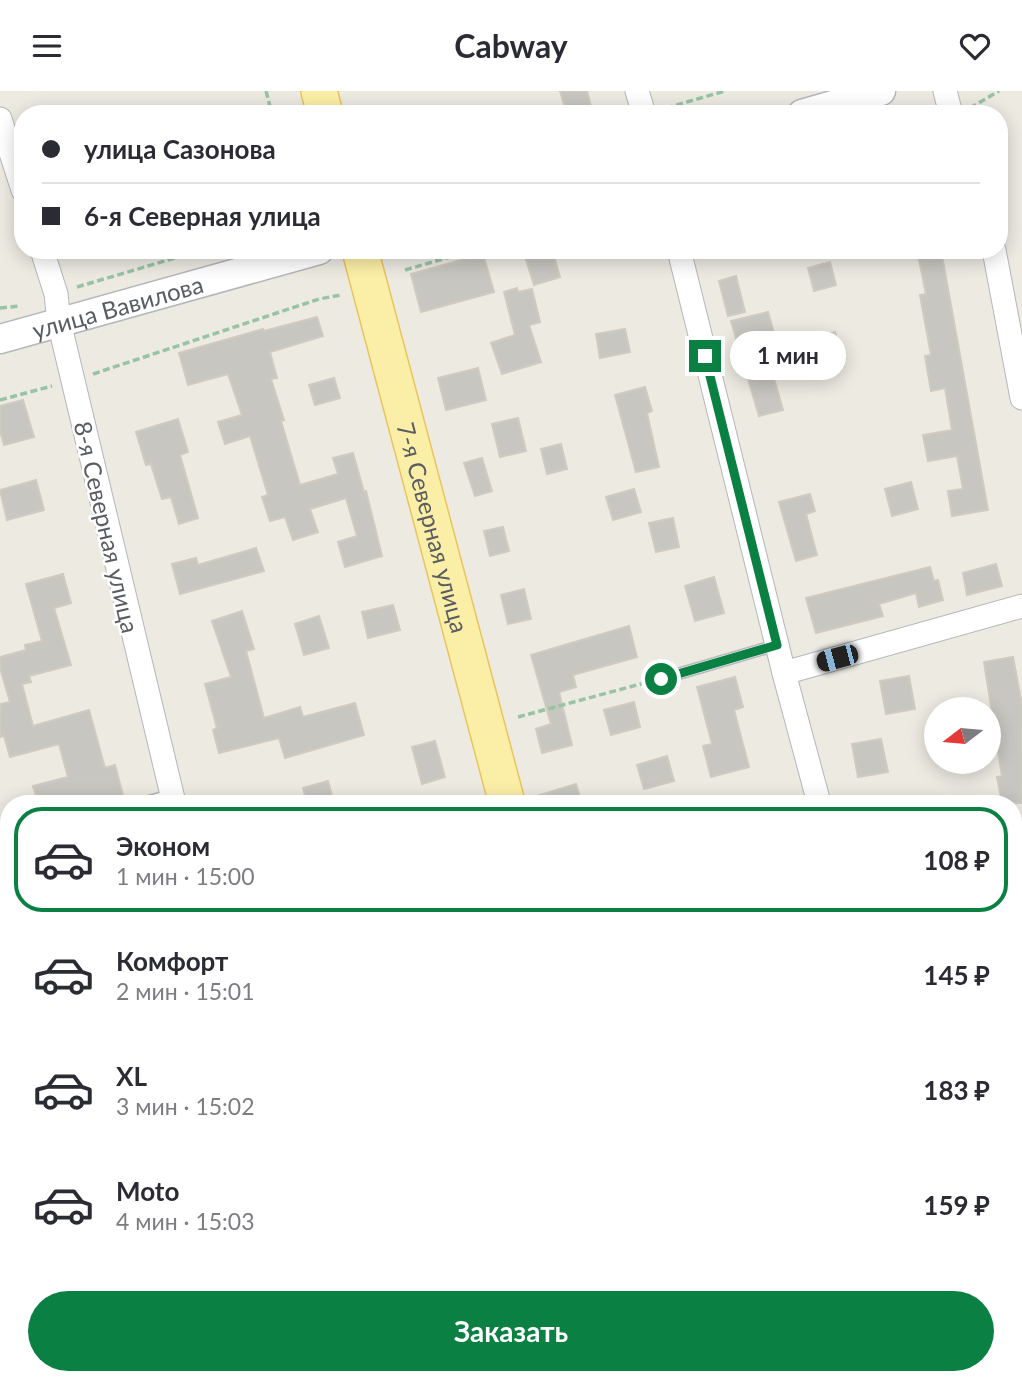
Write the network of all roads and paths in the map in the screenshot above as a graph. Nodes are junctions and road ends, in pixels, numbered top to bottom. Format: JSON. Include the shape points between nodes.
{"nodes":[{"id":1,"x":725,"y":91,"type":"edge"},
{"id":2,"x":881,"y":91,"type":"edge"},
{"id":3,"x":999,"y":91,"type":"edge"},
{"id":4,"x":676,"y":105,"type":"edge"},
{"id":5,"x":834,"y":105,"type":"edge"},
{"id":6,"x":976,"y":105,"type":"edge"},
{"id":7,"x":0,"y":119,"type":"edge"},
{"id":8,"x":14,"y":162,"type":"edge"},
{"id":9,"x":45,"y":259,"type":"edge"},
{"id":10,"x":172,"y":259,"type":"edge"},
{"id":11,"x":286,"y":259,"type":"edge"},
{"id":12,"x":362,"y":259,"type":"edge"},
{"id":13,"x":441,"y":259,"type":"edge"},
{"id":14,"x":681,"y":259,"type":"edge"},
{"id":15,"x":996,"y":259,"type":"edge"},
{"id":16,"x":405,"y":269,"type":"dead end"},
{"id":17,"x":56,"y":294,"type":"junction"},
{"id":18,"x":341,"y":295,"type":"dead end"},
{"id":19,"x":0,"y":308,"type":"edge"},
{"id":20,"x":58,"y":322,"type":"junction"},
{"id":21,"x":0,"y":339,"type":"edge"},
{"id":22,"x":72,"y":380,"type":"junction"},
{"id":23,"x":1022,"y":398,"type":"edge"},
{"id":24,"x":0,"y":400,"type":"edge"},
{"id":25,"x":1022,"y":606,"type":"edge"},
{"id":26,"x":777,"y":645,"type":"junction"},
{"id":27,"x":784,"y":673,"type":"junction"},
{"id":28,"x":661,"y":679,"type":"joint"},
{"id":29,"x":517,"y":716,"type":"dead end"},
{"id":30,"x":171,"y":795,"type":"edge"},
{"id":31,"x":505,"y":795,"type":"edge"},
{"id":32,"x":817,"y":795,"type":"edge"}],
"edges":[{"from":1,"to":4,"type":"path"},
{"from":2,"to":5,"type":"street"},
{"from":3,"to":6,"type":"path"},
{"from":7,"to":8,"type":"street"},
{"from":9,"to":17,"type":"street","name":"8-я Северная улица"},
{"from":10,"to":17,"type":"path"},
{"from":11,"to":20,"type":"street","name":"улица Вавилова"},
{"from":12,"to":31,"type":"main road","name":"7-я Северная улица"},
{"from":13,"to":16,"type":"path"},
{"from":14,"to":26,"type":"street"},
{"from":15,"to":23,"type":"street"},
{"from":17,"to":19,"type":"path"},
{"from":17,"to":20,"type":"street","name":"8-я Северная улица"},
{"from":18,"to":22,"type":"path"},
{"from":20,"to":21,"type":"street","name":"улица Вавилова"},
{"from":20,"to":22,"type":"street","name":"8-я Северная улица"},
{"from":22,"to":24,"type":"path"},
{"from":22,"to":30,"type":"street","name":"8-я Северная улица"},
{"from":25,"to":27,"type":"street"},
{"from":26,"to":27,"type":"street"},
{"from":26,"to":28,"type":"lane"},
{"from":27,"to":32,"type":"street"},
{"from":28,"to":29,"type":"path"}]}
